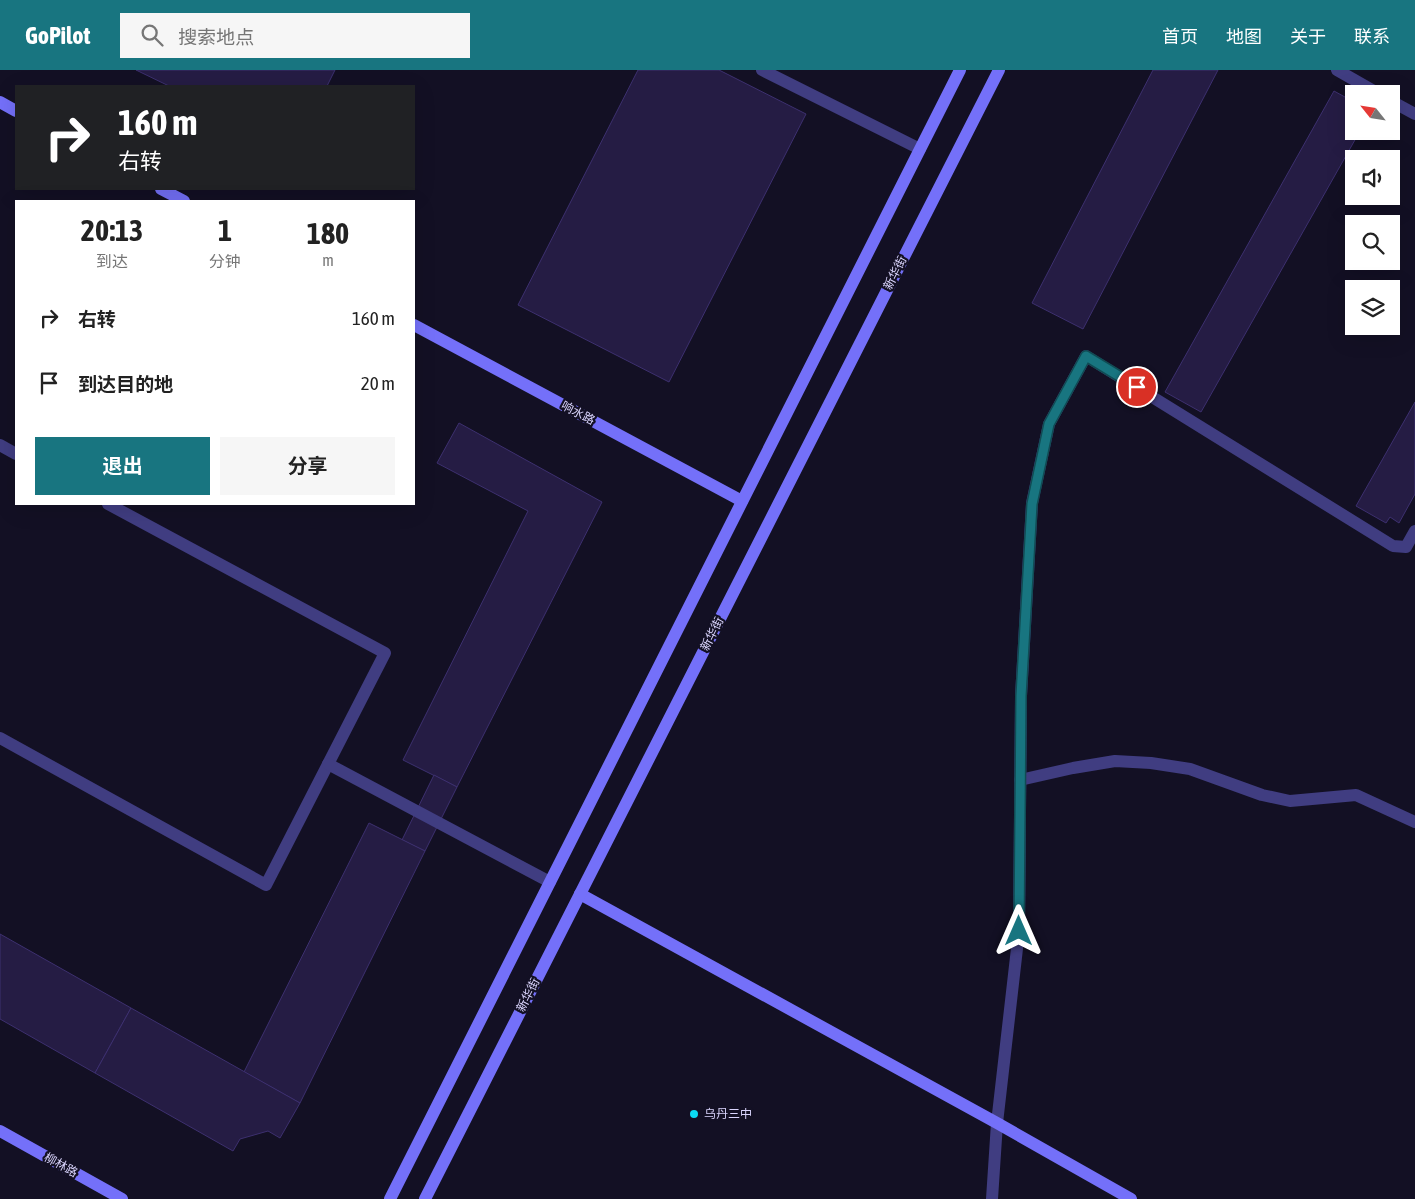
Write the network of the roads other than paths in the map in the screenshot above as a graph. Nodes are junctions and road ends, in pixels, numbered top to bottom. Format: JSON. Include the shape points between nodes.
{"nodes":[{"id":1,"x":762,"y":70,"type":"edge"},
{"id":2,"x":960,"y":70,"type":"edge"},
{"id":3,"x":999,"y":70,"type":"edge"},
{"id":4,"x":1338,"y":70,"type":"edge"},
{"id":5,"x":1364,"y":85,"type":"edge"},
{"id":6,"x":0,"y":102,"type":"edge"},
{"id":7,"x":1400,"y":105,"type":"edge"},
{"id":8,"x":15,"y":110,"type":"edge"},
{"id":9,"x":1415,"y":114,"type":"edge"},
{"id":10,"x":920,"y":149,"type":"junction"},
{"id":11,"x":163,"y":190,"type":"edge"},
{"id":12,"x":182,"y":200,"type":"edge"},
{"id":13,"x":415,"y":326,"type":"edge"},
{"id":14,"x":0,"y":445,"type":"edge"},
{"id":15,"x":15,"y":453,"type":"edge"},
{"id":16,"x":742,"y":501,"type":"junction"},
{"id":17,"x":110,"y":505,"type":"edge"},
{"id":18,"x":1415,"y":531,"type":"edge"},
{"id":19,"x":0,"y":738,"type":"edge"},
{"id":20,"x":328,"y":764,"type":"junction"},
{"id":21,"x":1020,"y":780,"type":"junction"},
{"id":22,"x":1415,"y":822,"type":"edge"},
{"id":23,"x":550,"y":882,"type":"junction"},
{"id":24,"x":580,"y":894,"type":"junction"},
{"id":25,"x":997,"y":1123,"type":"junction"},
{"id":26,"x":0,"y":1131,"type":"edge"},
{"id":27,"x":122,"y":1199,"type":"edge"},
{"id":28,"x":390,"y":1199,"type":"edge"},
{"id":29,"x":425,"y":1199,"type":"edge"},
{"id":30,"x":992,"y":1199,"type":"edge"},
{"id":31,"x":1131,"y":1199,"type":"edge"}],
"edges":[{"from":1,"to":10,"type":"street"},
{"from":2,"to":10,"type":"main road"},
{"from":3,"to":24,"type":"main road","name":"新华街"},
{"from":4,"to":5,"type":"street"},
{"from":6,"to":8,"type":"main road"},
{"from":7,"to":9,"type":"street"},
{"from":10,"to":16,"type":"main road"},
{"from":11,"to":12,"type":"main road"},
{"from":13,"to":16,"type":"main road","name":"响水路"},
{"from":14,"to":15,"type":"street"},
{"from":16,"to":23,"type":"main road"},
{"from":17,"to":20,"type":"street","via":[[385,653]]},
{"from":18,"to":21,"type":"street","via":[[1406,548],[1393,546],[1086,356],[1049,424],[1032,504],[1021,696]]},
{"from":19,"to":20,"type":"street","via":[[266,885]]},
{"from":20,"to":23,"type":"street"},
{"from":21,"to":22,"type":"street","via":[[1115,761],[1152,763],[1190,769],[1262,795],[1290,801],[1356,794]]},
{"from":21,"to":25,"type":"street","via":[[1019,931]]},
{"from":23,"to":28,"type":"main road"},
{"from":24,"to":25,"type":"main road"},
{"from":24,"to":29,"type":"main road","name":"新华街"},
{"from":25,"to":30,"type":"street"},
{"from":25,"to":31,"type":"main road"},
{"from":26,"to":27,"type":"main road","name":"柳林路"}]}
